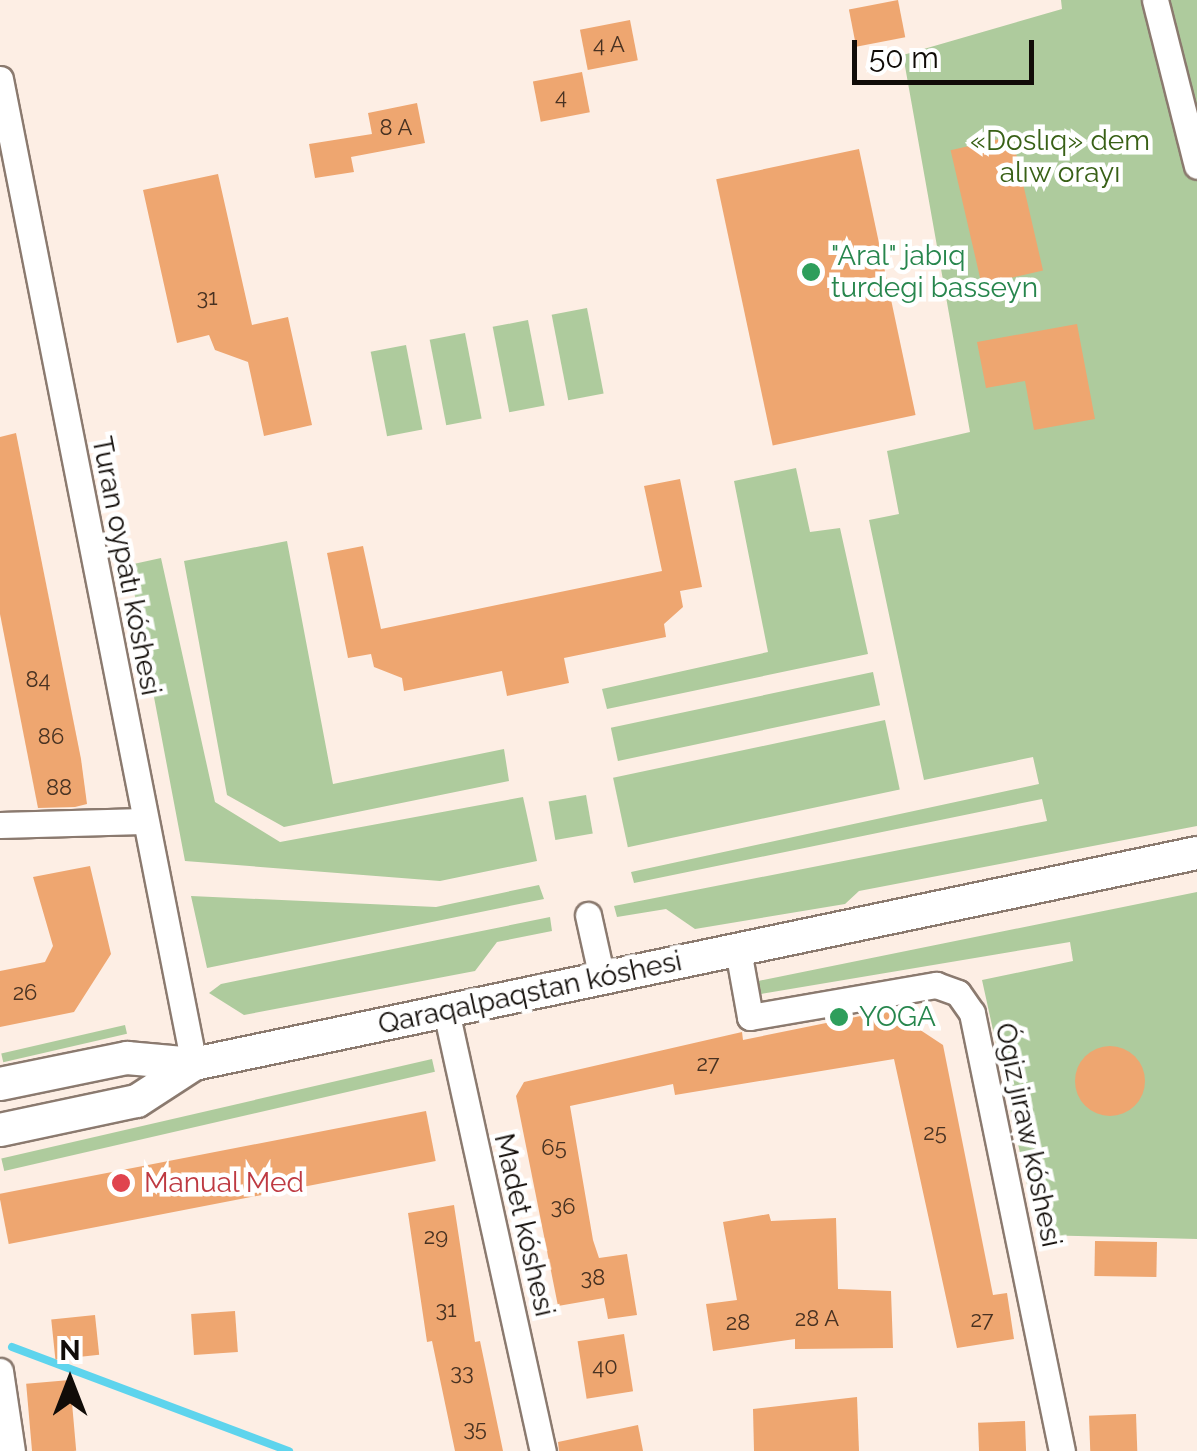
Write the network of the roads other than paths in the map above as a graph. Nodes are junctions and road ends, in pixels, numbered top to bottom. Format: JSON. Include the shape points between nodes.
{"nodes":[{"id":1,"x":1155,"y":0,"type":"edge"},
{"id":2,"x":0,"y":79,"type":"edge"},
{"id":3,"x":5,"y":135,"type":"edge"},
{"id":4,"x":1197,"y":166,"type":"edge"},
{"id":5,"x":143,"y":821,"type":"junction"},
{"id":6,"x":0,"y":825,"type":"edge"},
{"id":7,"x":1197,"y":853,"type":"edge"},
{"id":8,"x":588,"y":915,"type":"dead end"},
{"id":9,"x":738,"y":950,"type":"junction"},
{"id":10,"x":602,"y":978,"type":"junction"},
{"id":11,"x":446,"y":1011,"type":"junction"},
{"id":12,"x":194,"y":1064,"type":"junction"},
{"id":13,"x":0,"y":1084,"type":"edge"},
{"id":14,"x":0,"y":1130,"type":"edge"},
{"id":15,"x":0,"y":1370,"type":"edge"},
{"id":16,"x":12,"y":1451,"type":"edge"},
{"id":17,"x":543,"y":1451,"type":"edge"},
{"id":18,"x":1062,"y":1451,"type":"edge"}],
"edges":[{"from":1,"to":4,"type":"street"},
{"from":2,"to":3,"type":"street","name":"Turan oypatı kóshesi"},
{"from":3,"to":5,"type":"street","name":"Turan oypatı kóshesi"},
{"from":5,"to":6,"type":"street"},
{"from":5,"to":12,"type":"street","name":"Turan oypatı kóshesi"},
{"from":7,"to":9,"type":"main road","name":"Qaraqalpaqstan kóshesi"},
{"from":8,"to":10,"type":"street"},
{"from":9,"to":10,"type":"main road","name":"Qaraqalpaqstan kóshesi"},
{"from":9,"to":18,"type":"street","name":"Ógiz jıraw kóshesi","via":[[750,1018],[936,985],[958,994],[972,1012]]},
{"from":10,"to":11,"type":"main road","name":"Qaraqalpaqstan kóshesi"},
{"from":11,"to":12,"type":"main road","name":"Qaraqalpaqstan kóshesi"},
{"from":11,"to":17,"type":"street","name":"Madet kóshesi"},
{"from":12,"to":13,"type":"main road","name":"Qaraqalpaqstan kóshesi","via":[[127,1058]]},
{"from":12,"to":14,"type":"main road","name":"Qaraqalpaqstan kóshesi","via":[[137,1102]]},
{"from":15,"to":16,"type":"street"}]}
